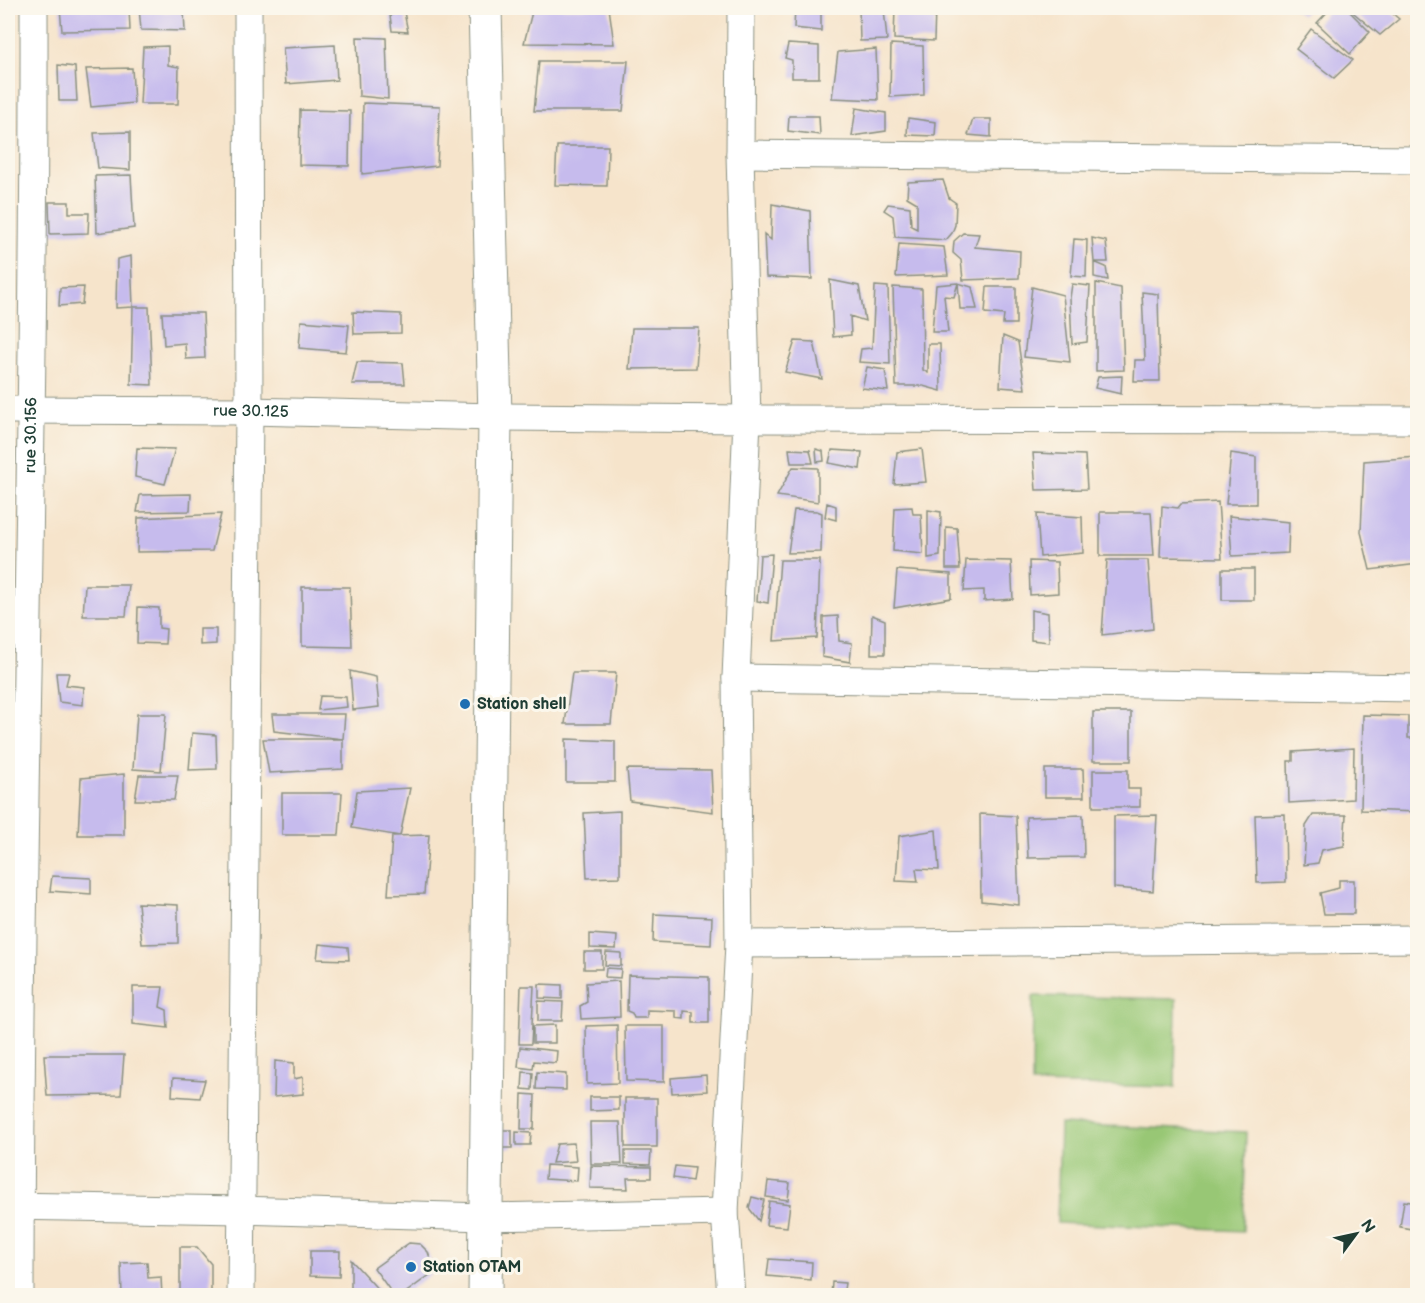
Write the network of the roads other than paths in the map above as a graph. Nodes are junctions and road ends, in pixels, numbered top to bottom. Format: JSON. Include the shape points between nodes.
{"nodes":[{"id":1,"x":34,"y":8,"type":"edge"},
{"id":2,"x":248,"y":8,"type":"edge"},
{"id":3,"x":485,"y":8,"type":"edge"},
{"id":4,"x":741,"y":8,"type":"edge"},
{"id":5,"x":740,"y":154,"type":"junction"},
{"id":6,"x":1418,"y":160,"type":"edge"},
{"id":7,"x":19,"y":410,"type":"edge"},
{"id":8,"x":249,"y":411,"type":"junction"},
{"id":9,"x":495,"y":417,"type":"junction"},
{"id":10,"x":747,"y":419,"type":"junction"},
{"id":11,"x":1418,"y":420,"type":"edge"},
{"id":12,"x":736,"y":678,"type":"junction"},
{"id":13,"x":1418,"y":688,"type":"edge"},
{"id":14,"x":1418,"y":939,"type":"edge"},
{"id":15,"x":739,"y":944,"type":"junction"},
{"id":16,"x":14,"y":1206,"type":"edge"},
{"id":17,"x":241,"y":1210,"type":"junction"},
{"id":18,"x":726,"y":1212,"type":"junction"},
{"id":19,"x":486,"y":1217,"type":"junction"},
{"id":20,"x":20,"y":1296,"type":"edge"},
{"id":21,"x":241,"y":1296,"type":"edge"},
{"id":22,"x":486,"y":1296,"type":"edge"},
{"id":23,"x":731,"y":1296,"type":"edge"}],
"edges":[{"from":1,"to":7,"type":"street","name":"rue 30.156","via":[[34,174]]},
{"from":2,"to":8,"type":"street"},
{"from":3,"to":9,"type":"street"},
{"from":4,"to":5,"type":"street"},
{"from":5,"to":6,"type":"street"},
{"from":5,"to":10,"type":"street"},
{"from":7,"to":8,"type":"street","name":"rue 30.125"},
{"from":7,"to":16,"type":"street","name":"rue 30.156"},
{"from":8,"to":9,"type":"street","name":"rue 30.125"},
{"from":8,"to":17,"type":"street"},
{"from":9,"to":10,"type":"street","name":"rue 30.125"},
{"from":9,"to":19,"type":"street"},
{"from":10,"to":11,"type":"street","name":"rue 30.125"},
{"from":10,"to":12,"type":"street"},
{"from":12,"to":13,"type":"street"},
{"from":12,"to":15,"type":"street"},
{"from":14,"to":15,"type":"street"},
{"from":15,"to":18,"type":"street"},
{"from":16,"to":17,"type":"street"},
{"from":16,"to":20,"type":"street","name":"rue 30.156"},
{"from":17,"to":19,"type":"street"},
{"from":17,"to":21,"type":"street"},
{"from":18,"to":19,"type":"street"},
{"from":18,"to":23,"type":"street"},
{"from":19,"to":22,"type":"street"}]}
